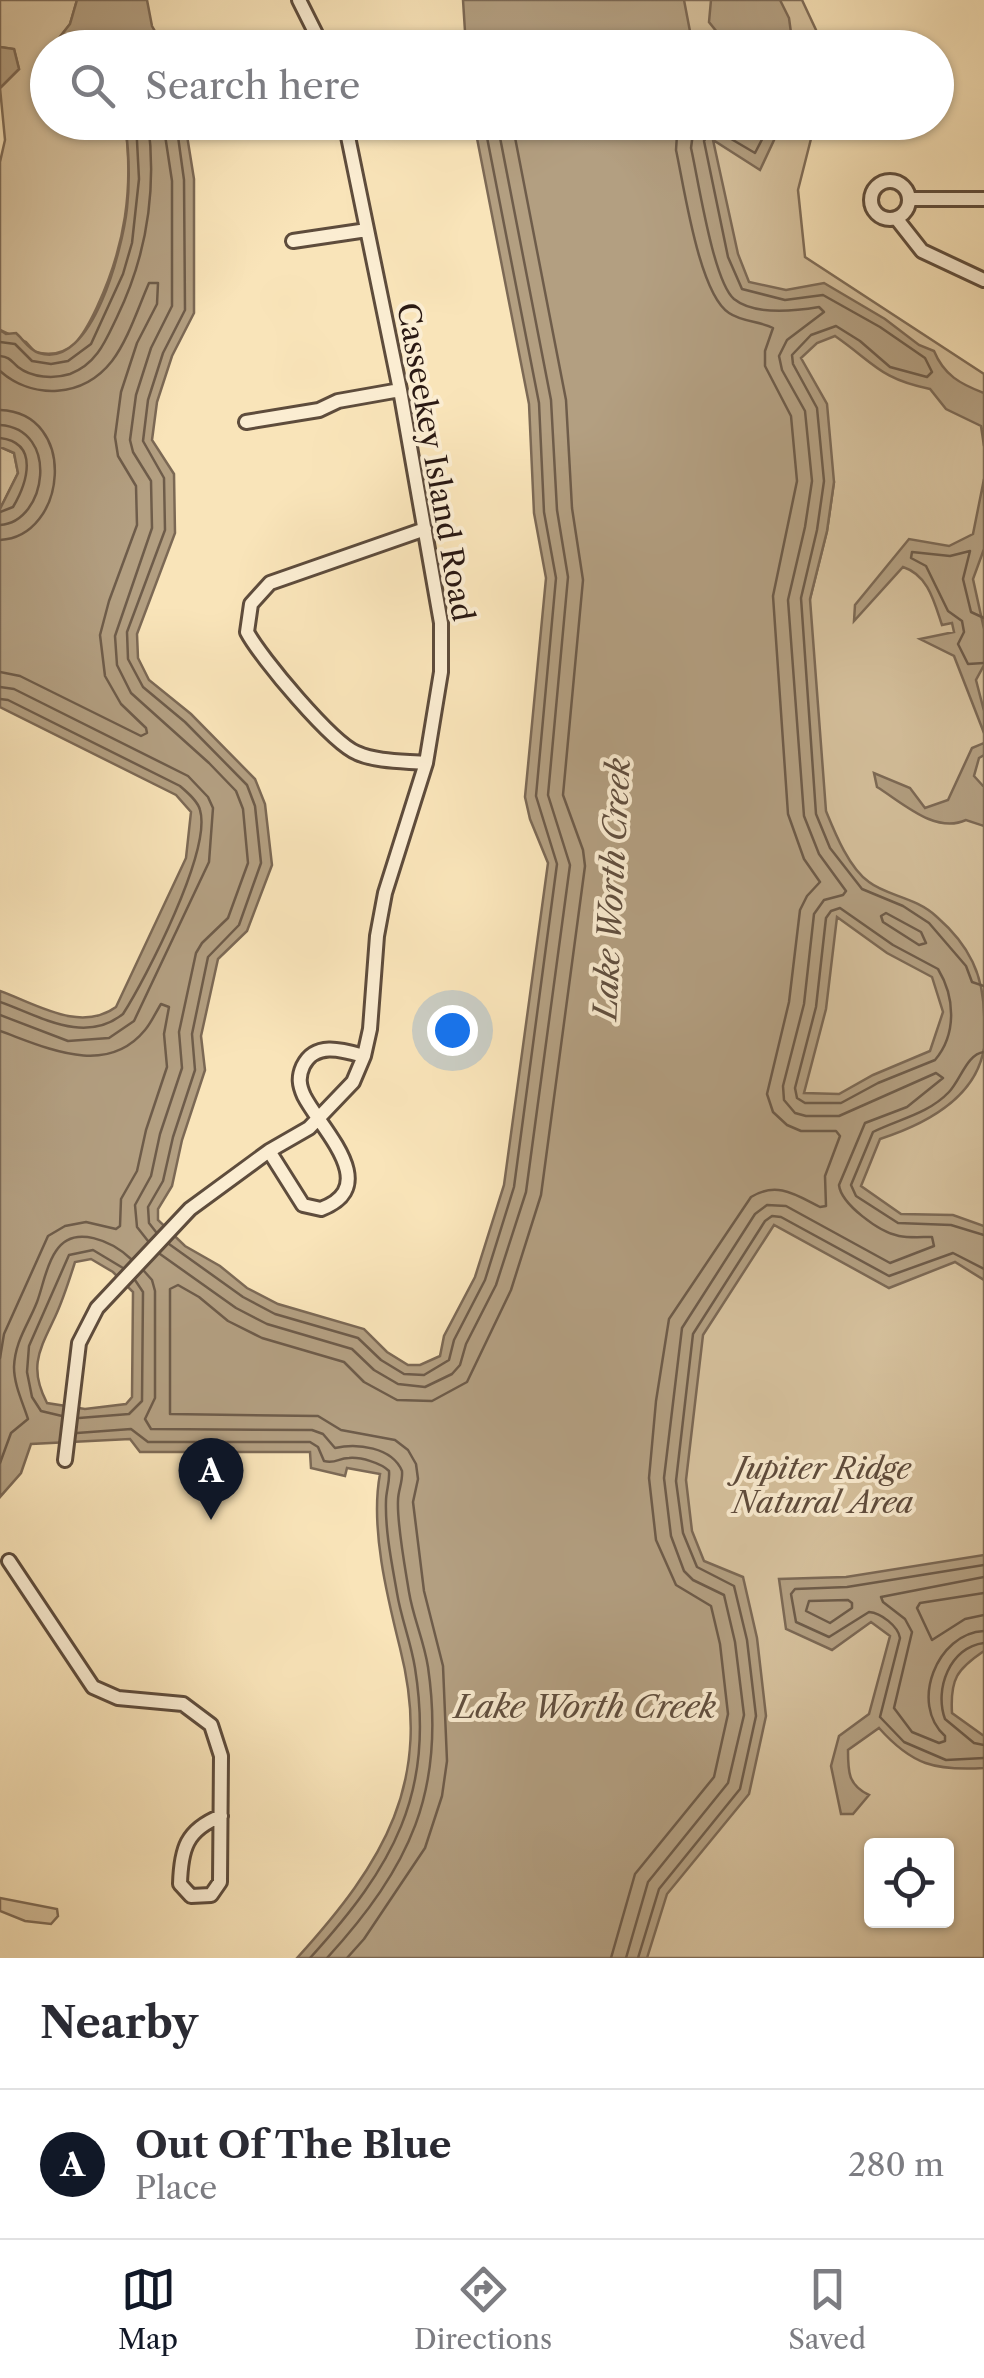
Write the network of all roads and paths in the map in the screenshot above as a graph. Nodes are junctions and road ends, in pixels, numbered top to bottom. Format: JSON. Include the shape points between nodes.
{"nodes":[{"id":1,"x":299,"y":0,"type":"edge"},
{"id":2,"x":314,"y":30,"type":"edge"},
{"id":3,"x":349,"y":140,"type":"edge"},
{"id":4,"x":910,"y":199,"type":"junction"},
{"id":5,"x":984,"y":199,"type":"edge"},
{"id":6,"x":896,"y":218,"type":"junction"},
{"id":7,"x":367,"y":230,"type":"junction"},
{"id":8,"x":294,"y":241,"type":"dead end"},
{"id":9,"x":984,"y":280,"type":"edge"},
{"id":10,"x":400,"y":390,"type":"junction"},
{"id":11,"x":246,"y":422,"type":"dead end"},
{"id":12,"x":425,"y":529,"type":"junction"},
{"id":13,"x":426,"y":764,"type":"junction"},
{"id":14,"x":364,"y":1056,"type":"junction"},
{"id":15,"x":320,"y":1116,"type":"junction"},
{"id":16,"x":269,"y":1151,"type":"junction"},
{"id":17,"x":65,"y":1460,"type":"dead end"},
{"id":18,"x":8,"y":1561,"type":"dead end"},
{"id":19,"x":221,"y":1816,"type":"junction"}],
"edges":[{"from":1,"to":2,"type":"street"},
{"from":3,"to":7,"type":"street","name":"Casseekey Island Road"},
{"from":4,"to":5,"type":"street"},
{"from":4,"to":6,"type":"street"},
{"from":4,"to":6,"type":"street","via":[[898,182],[875,188],[874,209]]},
{"from":6,"to":9,"type":"street","via":[[922,251]]},
{"from":7,"to":8,"type":"street"},
{"from":7,"to":10,"type":"street","name":"Casseekey Island Road"},
{"from":10,"to":11,"type":"street"},
{"from":10,"to":12,"type":"street","name":"Casseekey Island Road"},
{"from":12,"to":13,"type":"street","name":"Casseekey Island Road","via":[[441,623],[441,672]]},
{"from":12,"to":13,"type":"street","via":[[270,582],[251,604],[247,632],[338,741],[356,753]]},
{"from":13,"to":14,"type":"street","name":"Casseekey Island Road","via":[[385,893]]},
{"from":14,"to":15,"type":"street","name":"Casseekey Island Road","via":[[354,1082]]},
{"from":14,"to":15,"type":"street","via":[[332,1048],[305,1062],[298,1078]]},
{"from":15,"to":16,"type":"street","name":"Casseekey Island Road"},
{"from":15,"to":16,"type":"street","via":[[346,1162],[349,1181],[334,1205],[303,1205]]},
{"from":16,"to":17,"type":"street","name":"Casseekey Island Road","via":[[190,1209],[97,1308],[74,1364]]},
{"from":18,"to":19,"type":"street","via":[[94,1687],[118,1698],[183,1704],[211,1725],[221,1756]]},
{"from":19,"to":19,"type":"street","via":[[220,1882],[206,1897],[191,1896],[180,1884],[184,1846]]}]}
